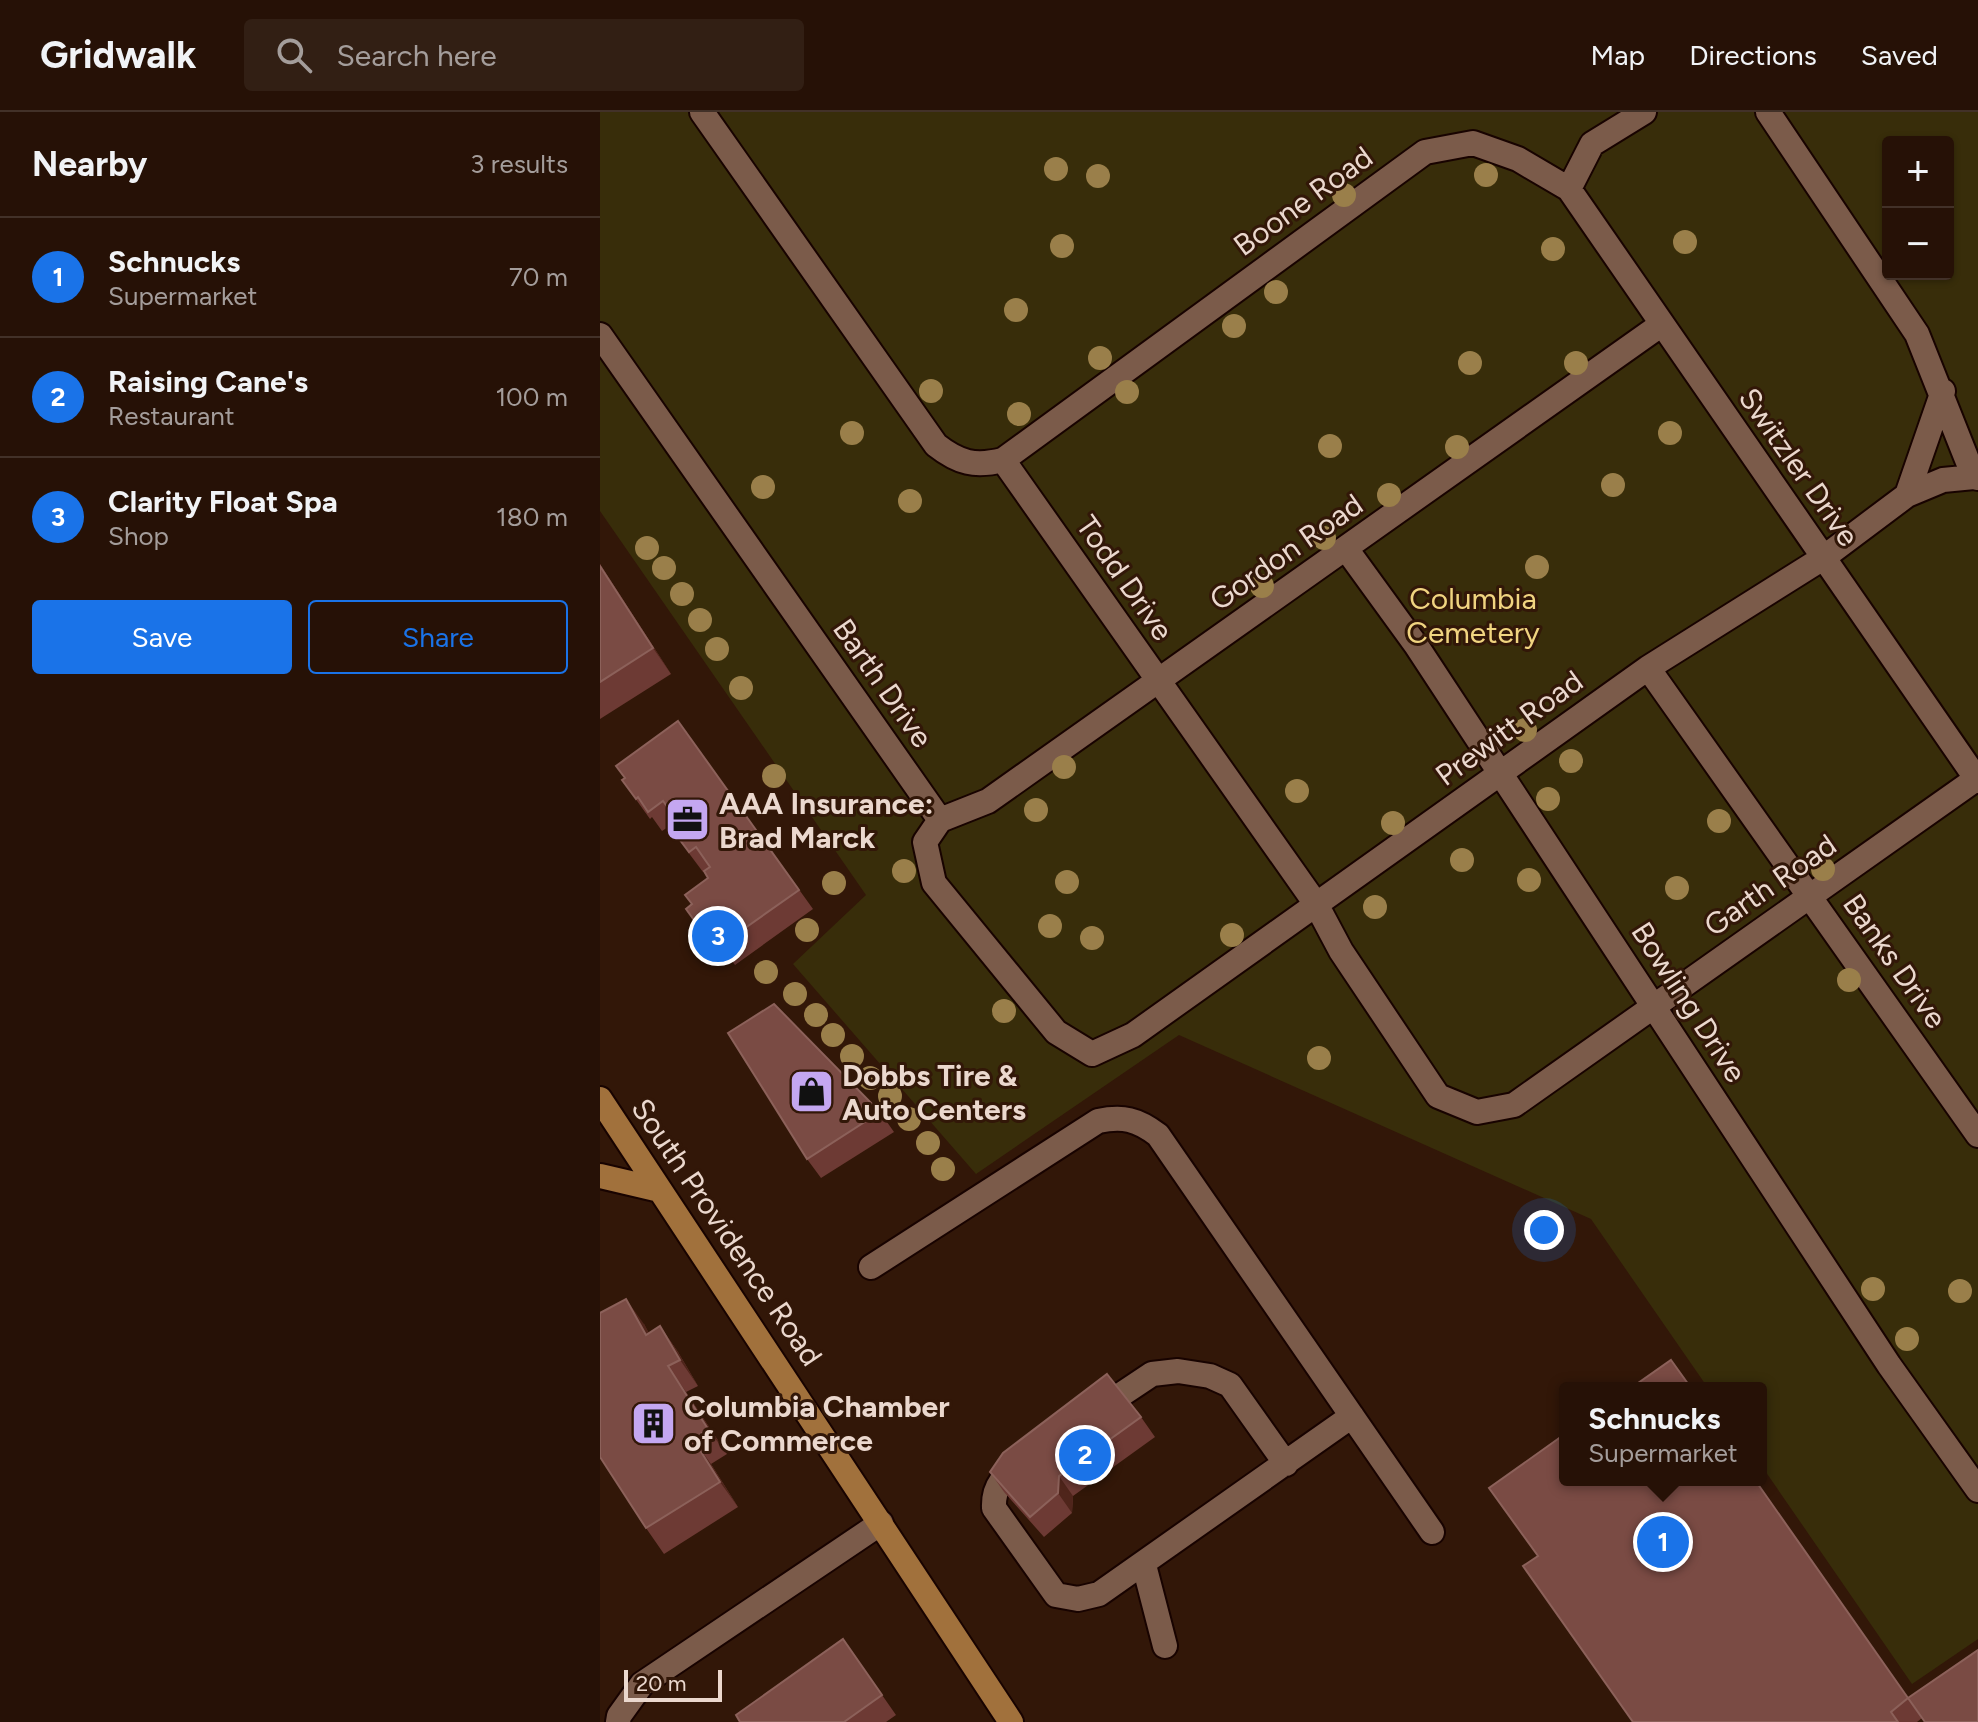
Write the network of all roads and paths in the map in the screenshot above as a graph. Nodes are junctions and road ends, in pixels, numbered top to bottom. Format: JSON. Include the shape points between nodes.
{"nodes":[{"id":1,"x":702,"y":112,"type":"edge"},
{"id":2,"x":1644,"y":112,"type":"edge"},
{"id":3,"x":1768,"y":112,"type":"edge"},
{"id":4,"x":1569,"y":189,"type":"junction"},
{"id":5,"x":1662,"y":324,"type":"junction"},
{"id":6,"x":600,"y":335,"type":"edge"},
{"id":7,"x":1943,"y":391,"type":"junction"},
{"id":8,"x":1003,"y":460,"type":"junction"},
{"id":9,"x":1976,"y":478,"type":"edge"},
{"id":10,"x":1907,"y":495,"type":"junction"},
{"id":11,"x":1347,"y":550,"type":"junction"},
{"id":12,"x":1823,"y":558,"type":"junction"},
{"id":13,"x":1648,"y":668,"type":"junction"},
{"id":14,"x":1158,"y":681,"type":"junction"},
{"id":15,"x":1500,"y":774,"type":"junction"},
{"id":16,"x":1977,"y":780,"type":"edge"},
{"id":17,"x":940,"y":820,"type":"junction"},
{"id":18,"x":1811,"y":896,"type":"junction"},
{"id":19,"x":1316,"y":904,"type":"junction"},
{"id":20,"x":1654,"y":1006,"type":"junction"},
{"id":21,"x":600,"y":1099,"type":"edge"},
{"id":22,"x":1477,"y":1112,"type":"joint"},
{"id":23,"x":1975,"y":1124,"type":"edge"},
{"id":24,"x":600,"y":1176,"type":"edge"},
{"id":25,"x":660,"y":1190,"type":"junction"},
{"id":26,"x":871,"y":1267,"type":"dead end"},
{"id":27,"x":1352,"y":1416,"type":"junction"},
{"id":28,"x":1078,"y":1424,"type":"edge"},
{"id":29,"x":1041,"y":1449,"type":"edge"},
{"id":30,"x":1286,"y":1464,"type":"junction"},
{"id":31,"x":1978,"y":1490,"type":"edge"},
{"id":32,"x":881,"y":1523,"type":"junction"},
{"id":33,"x":1432,"y":1532,"type":"dead end"},
{"id":34,"x":1144,"y":1565,"type":"junction"},
{"id":35,"x":1165,"y":1646,"type":"dead end"},
{"id":36,"x":618,"y":1722,"type":"edge"},
{"id":37,"x":1011,"y":1722,"type":"edge"}],
"edges":[{"from":1,"to":8,"type":"lane","via":[[936,445],[956,460],[980,466]]},
{"from":2,"to":4,"type":"lane","via":[[1592,144]]},
{"from":3,"to":7,"type":"lane","via":[[1917,334]]},
{"from":4,"to":5,"type":"lane","name":"Switzler Drive"},
{"from":4,"to":8,"type":"lane","name":"Boone Road","via":[[1518,159],[1473,143],[1425,152]]},
{"from":5,"to":11,"type":"lane","name":"Gordon Road"},
{"from":5,"to":12,"type":"lane","name":"Switzler Drive"},
{"from":6,"to":17,"type":"lane","name":"Barth Drive"},
{"from":7,"to":9,"type":"lane"},
{"from":7,"to":10,"type":"lane"},
{"from":8,"to":14,"type":"lane","name":"Todd Drive"},
{"from":9,"to":10,"type":"lane","name":"Prewitt Road","via":[[1943,480]]},
{"from":10,"to":12,"type":"lane","name":"Prewitt Road"},
{"from":11,"to":14,"type":"lane","name":"Gordon Road"},
{"from":11,"to":15,"type":"lane","name":"Bowling Drive"},
{"from":12,"to":13,"type":"lane","name":"Prewitt Road"},
{"from":12,"to":16,"type":"lane","name":"Switzler Drive"},
{"from":13,"to":15,"type":"lane","name":"Prewitt Road"},
{"from":13,"to":18,"type":"lane","name":"Banks Drive"},
{"from":14,"to":17,"type":"lane","name":"Gordon Road","via":[[988,801]]},
{"from":14,"to":19,"type":"lane","name":"Todd Drive"},
{"from":15,"to":19,"type":"lane","name":"Prewitt Road"},
{"from":15,"to":20,"type":"lane","name":"Bowling Drive"},
{"from":16,"to":18,"type":"lane","name":"Garth Road"},
{"from":17,"to":19,"type":"lane","name":"Prewitt Road","via":[[925,842],[934,883],[1056,1032],[1092,1054],[1133,1035]]},
{"from":18,"to":20,"type":"lane","name":"Garth Road"},
{"from":18,"to":23,"type":"lane","name":"Banks Drive"},
{"from":19,"to":22,"type":"lane","name":"Todd Drive","via":[[1341,951],[1438,1096]]},
{"from":20,"to":22,"type":"lane","name":"Garth Road","via":[[1514,1105]]},
{"from":20,"to":31,"type":"lane","name":"Bowling Drive","via":[[1889,1365]]},
{"from":21,"to":25,"type":"main road","name":"South Providence Road"},
{"from":24,"to":25,"type":"main road"},
{"from":25,"to":32,"type":"main road","name":"South Providence Road"},
{"from":26,"to":27,"type":"lane","via":[[1098,1121],[1141,1121],[1158,1135]]},
{"from":27,"to":30,"type":"lane"},
{"from":27,"to":33,"type":"lane"},
{"from":28,"to":30,"type":"lane","via":[[1152,1374],[1210,1376],[1230,1385]]},
{"from":29,"to":34,"type":"lane","via":[[1005,1475],[993,1491],[994,1508],[1056,1595],[1078,1599],[1099,1594]]},
{"from":30,"to":34,"type":"lane"},
{"from":32,"to":36,"type":"lane","via":[[642,1684]]},
{"from":32,"to":37,"type":"main road","name":"South Providence Road"},
{"from":34,"to":35,"type":"lane"}]}
